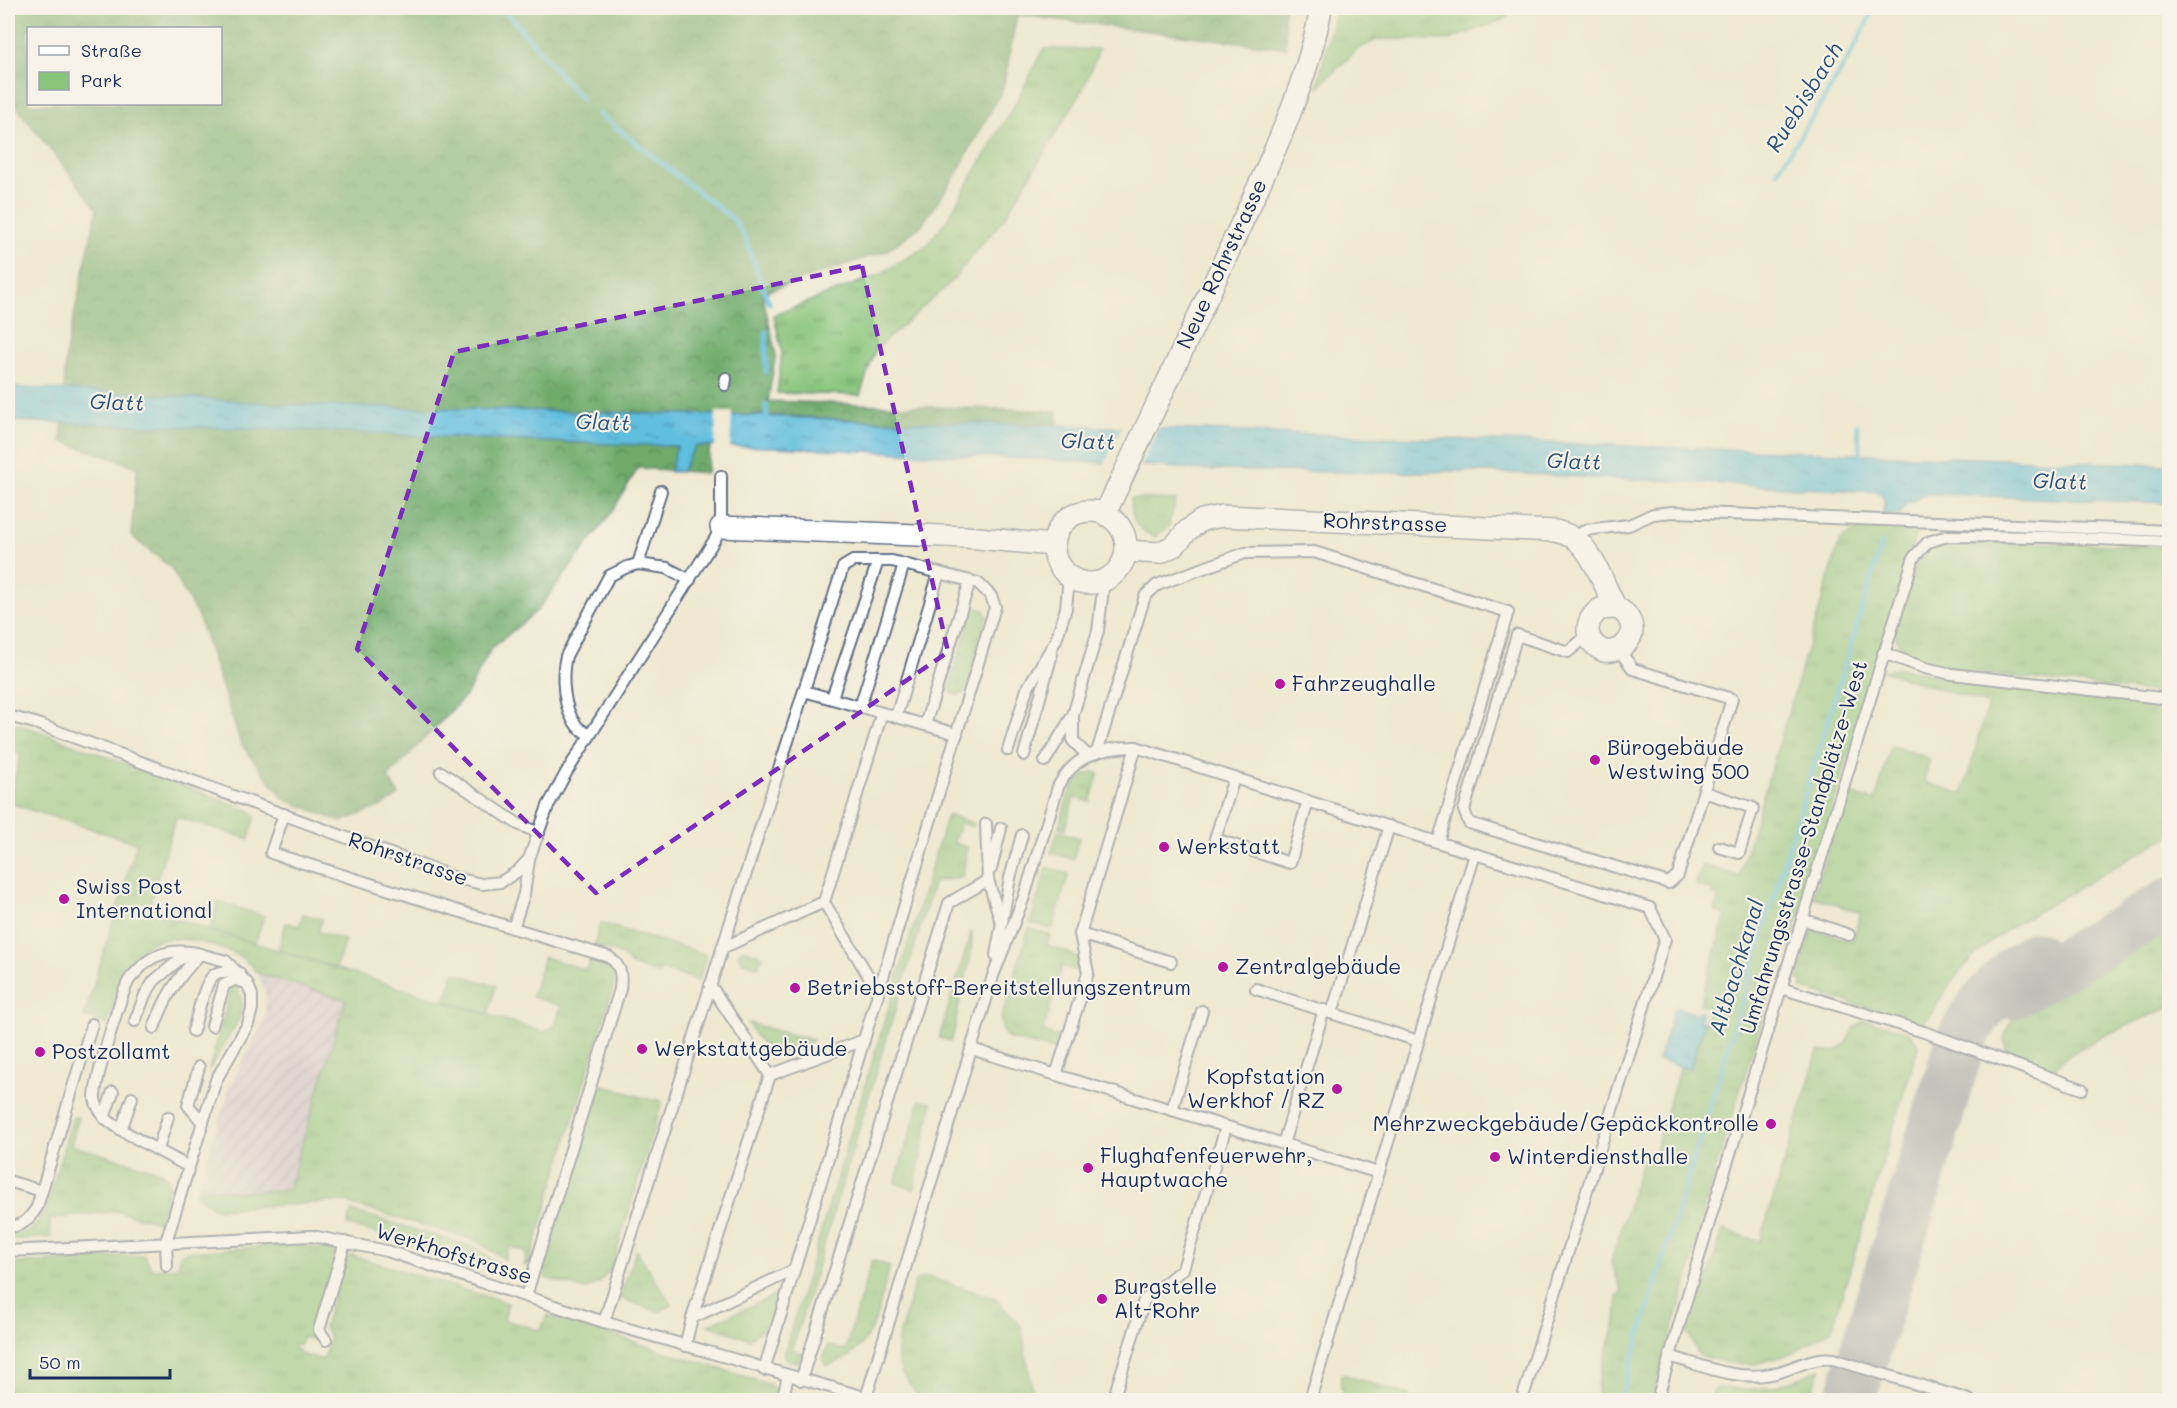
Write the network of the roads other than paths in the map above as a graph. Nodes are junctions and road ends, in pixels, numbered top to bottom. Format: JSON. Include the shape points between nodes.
{"nodes":[{"id":1,"x":1321,"y":8,"type":"edge"},
{"id":2,"x":721,"y":476,"type":"dead end"},
{"id":3,"x":661,"y":491,"type":"dead end"},
{"id":4,"x":1105,"y":514,"type":"junction"},
{"id":5,"x":721,"y":527,"type":"junction"},
{"id":6,"x":2169,"y":531,"type":"edge"},
{"id":7,"x":1575,"y":539,"type":"junction"},
{"id":8,"x":2169,"y":542,"type":"edge"},
{"id":9,"x":1053,"y":545,"type":"junction"},
{"id":10,"x":1126,"y":551,"type":"junction"},
{"id":11,"x":878,"y":561,"type":"junction"},
{"id":12,"x":638,"y":564,"type":"junction"},
{"id":13,"x":904,"y":564,"type":"junction"},
{"id":14,"x":939,"y":573,"type":"junction"},
{"id":15,"x":1069,"y":577,"type":"junction"},
{"id":16,"x":690,"y":580,"type":"junction"},
{"id":17,"x":1104,"y":580,"type":"junction"},
{"id":18,"x":970,"y":581,"type":"junction"},
{"id":19,"x":1616,"y":608,"type":"junction"},
{"id":20,"x":1588,"y":635,"type":"junction"},
{"id":21,"x":1056,"y":640,"type":"junction"},
{"id":22,"x":1619,"y":650,"type":"junction"},
{"id":23,"x":1883,"y":653,"type":"junction"},
{"id":24,"x":804,"y":691,"type":"junction"},
{"id":25,"x":832,"y":699,"type":"junction"},
{"id":26,"x":2169,"y":699,"type":"edge"},
{"id":27,"x":861,"y":706,"type":"junction"},
{"id":28,"x":882,"y":713,"type":"junction"},
{"id":29,"x":1073,"y":715,"type":"junction"},
{"id":30,"x":8,"y":716,"type":"edge"},
{"id":31,"x":896,"y":717,"type":"junction"},
{"id":32,"x":925,"y":725,"type":"junction"},
{"id":33,"x":957,"y":734,"type":"junction"},
{"id":34,"x":589,"y":735,"type":"junction"},
{"id":35,"x":1136,"y":747,"type":"junction"},
{"id":36,"x":1008,"y":750,"type":"dead end"},
{"id":37,"x":1093,"y":754,"type":"junction"},
{"id":38,"x":1024,"y":755,"type":"dead end"},
{"id":39,"x":1045,"y":761,"type":"dead end"},
{"id":40,"x":441,"y":772,"type":"dead end"},
{"id":41,"x":1234,"y":778,"type":"junction"},
{"id":42,"x":1704,"y":792,"type":"junction"},
{"id":43,"x":1308,"y":801,"type":"junction"},
{"id":44,"x":284,"y":814,"type":"junction"},
{"id":45,"x":986,"y":824,"type":"dead end"},
{"id":46,"x":1389,"y":826,"type":"junction"},
{"id":47,"x":1001,"y":828,"type":"dead end"},
{"id":48,"x":539,"y":833,"type":"junction"},
{"id":49,"x":1022,"y":835,"type":"dead end"},
{"id":50,"x":1438,"y":842,"type":"junction"},
{"id":51,"x":1719,"y":847,"type":"dead end"},
{"id":52,"x":1475,"y":854,"type":"junction"},
{"id":53,"x":529,"y":859,"type":"junction"},
{"id":54,"x":988,"y":880,"type":"junction"},
{"id":55,"x":824,"y":902,"type":"junction"},
{"id":56,"x":1802,"y":919,"type":"junction"},
{"id":57,"x":1001,"y":922,"type":"junction"},
{"id":58,"x":513,"y":928,"type":"junction"},
{"id":59,"x":1080,"y":934,"type":"junction"},
{"id":60,"x":1849,"y":935,"type":"dead end"},
{"id":61,"x":722,"y":948,"type":"junction"},
{"id":62,"x":200,"y":954,"type":"junction"},
{"id":63,"x":1171,"y":962,"type":"dead end"},
{"id":64,"x":239,"y":973,"type":"junction"},
{"id":65,"x":993,"y":976,"type":"junction"},
{"id":66,"x":247,"y":983,"type":"junction"},
{"id":67,"x":710,"y":985,"type":"junction"},
{"id":68,"x":1781,"y":988,"type":"junction"},
{"id":69,"x":1256,"y":989,"type":"dead end"},
{"id":70,"x":878,"y":992,"type":"junction"},
{"id":71,"x":1202,"y":1011,"type":"dead end"},
{"id":72,"x":1328,"y":1011,"type":"junction"},
{"id":73,"x":135,"y":1022,"type":"dead end"},
{"id":74,"x":92,"y":1024,"type":"dead end"},
{"id":75,"x":212,"y":1026,"type":"dead end"},
{"id":76,"x":154,"y":1028,"type":"dead end"},
{"id":77,"x":193,"y":1031,"type":"dead end"},
{"id":78,"x":864,"y":1040,"type":"junction"},
{"id":79,"x":1418,"y":1041,"type":"junction"},
{"id":80,"x":971,"y":1049,"type":"junction"},
{"id":81,"x":199,"y":1067,"type":"dead end"},
{"id":82,"x":770,"y":1075,"type":"junction"},
{"id":83,"x":1056,"y":1075,"type":"junction"},
{"id":84,"x":2082,"y":1089,"type":"dead end"},
{"id":85,"x":113,"y":1092,"type":"dead end"},
{"id":86,"x":132,"y":1098,"type":"dead end"},
{"id":87,"x":1172,"y":1110,"type":"junction"},
{"id":88,"x":168,"y":1117,"type":"dead end"},
{"id":89,"x":104,"y":1118,"type":"junction"},
{"id":90,"x":203,"y":1123,"type":"junction"},
{"id":91,"x":1226,"y":1127,"type":"junction"},
{"id":92,"x":121,"y":1130,"type":"junction"},
{"id":93,"x":1283,"y":1144,"type":"junction"},
{"id":94,"x":158,"y":1149,"type":"junction"},
{"id":95,"x":189,"y":1167,"type":"junction"},
{"id":96,"x":1380,"y":1173,"type":"junction"},
{"id":97,"x":8,"y":1180,"type":"edge"},
{"id":98,"x":42,"y":1191,"type":"junction"},
{"id":99,"x":8,"y":1227,"type":"edge"},
{"id":100,"x":166,"y":1242,"type":"junction"},
{"id":101,"x":345,"y":1242,"type":"junction"},
{"id":102,"x":8,"y":1251,"type":"edge"},
{"id":103,"x":167,"y":1266,"type":"dead end"},
{"id":104,"x":794,"y":1270,"type":"junction"},
{"id":105,"x":526,"y":1296,"type":"junction"},
{"id":106,"x":692,"y":1318,"type":"junction"},
{"id":107,"x":604,"y":1322,"type":"junction"},
{"id":108,"x":326,"y":1340,"type":"dead end"},
{"id":109,"x":685,"y":1346,"type":"junction"},
{"id":110,"x":1671,"y":1357,"type":"junction"},
{"id":111,"x":764,"y":1370,"type":"junction"},
{"id":112,"x":788,"y":1376,"type":"junction"},
{"id":113,"x":801,"y":1380,"type":"junction"},
{"id":114,"x":871,"y":1399,"type":"edge"},
{"id":115,"x":782,"y":1401,"type":"edge"},
{"id":116,"x":1113,"y":1401,"type":"edge"},
{"id":117,"x":1310,"y":1401,"type":"edge"},
{"id":118,"x":1522,"y":1401,"type":"edge"},
{"id":119,"x":1657,"y":1401,"type":"edge"},
{"id":120,"x":1969,"y":1401,"type":"edge"}],
"edges":[{"from":1,"to":4,"type":"street","name":"Neue Rohrstrasse","via":[[1307,68],[1272,154]]},
{"from":2,"to":5,"type":"lane","name":"Rohrstrasse"},
{"from":3,"to":12,"type":"lane"},
{"from":4,"to":9,"type":"street","via":[[1076,513],[1060,526]]},
{"from":4,"to":10,"type":"street","via":[[1119,525]]},
{"from":5,"to":9,"type":"street","via":[[966,537]]},
{"from":5,"to":16,"type":"lane","name":"Rohrstrasse"},
{"from":6,"to":7,"type":"lane","via":[[1673,512],[1653,514],[1629,525],[1584,530]]},
{"from":7,"to":10,"type":"street","name":"Rohrstrasse","via":[[1556,531],[1222,516],[1202,520],[1175,545],[1159,553]]},
{"from":7,"to":19,"type":"street","via":[[1590,555]]},
{"from":8,"to":23,"type":"lane","name":"Umfahrungsstrasse-Standplätze-West","via":[[2048,537],[1936,539],[1912,559]]},
{"from":9,"to":15,"type":"street","via":[[1057,563]]},
{"from":10,"to":17,"type":"street","via":[[1119,568]]},
{"from":11,"to":13,"type":"lane"},
{"from":11,"to":24,"type":"lane","via":[[853,561],[843,567]]},
{"from":11,"to":25,"type":"lane"},
{"from":12,"to":16,"type":"lane","via":[[667,568]]},
{"from":12,"to":34,"type":"lane","via":[[609,576],[566,656],[565,696],[571,716]]},
{"from":13,"to":14,"type":"lane"},
{"from":13,"to":27,"type":"lane"},
{"from":14,"to":18,"type":"lane"},
{"from":14,"to":31,"type":"lane"},
{"from":15,"to":17,"type":"street","via":[[1086,583]]},
{"from":15,"to":21,"type":"lane","via":[[1066,608]]},
{"from":16,"to":34,"type":"lane","name":"Rohrstrasse"},
{"from":17,"to":29,"type":"lane","via":[[1098,631]]},
{"from":18,"to":32,"type":"lane"},
{"from":18,"to":33,"type":"lane","via":[[978,583],[991,596],[995,608]]},
{"from":19,"to":20,"type":"street","via":[[1600,609],[1594,614]]},
{"from":19,"to":22,"type":"street","via":[[1623,611],[1631,624],[1630,639]]},
{"from":20,"to":22,"type":"street","via":[[1597,648]]},
{"from":20,"to":42,"type":"lane","via":[[1568,652],[1517,635],[1464,810],[1469,823],[1670,883],[1678,875]]},
{"from":21,"to":36,"type":"lane","via":[[1027,689]]},
{"from":21,"to":38,"type":"lane"},
{"from":22,"to":42,"type":"lane","via":[[1633,669],[1732,699]]},
{"from":23,"to":26,"type":"lane","via":[[1952,674]]},
{"from":23,"to":56,"type":"lane","name":"Umfahrungsstrasse-Standplätze-West"},
{"from":24,"to":25,"type":"lane"},
{"from":24,"to":61,"type":"lane"},
{"from":25,"to":27,"type":"lane"},
{"from":27,"to":28,"type":"lane"},
{"from":28,"to":31,"type":"lane"},
{"from":28,"to":55,"type":"lane"},
{"from":29,"to":37,"type":"lane","via":[[1072,741]]},
{"from":29,"to":39,"type":"lane"},
{"from":30,"to":44,"type":"lane","name":"Rohrstrasse"},
{"from":31,"to":32,"type":"lane"},
{"from":32,"to":33,"type":"lane"},
{"from":33,"to":70,"type":"lane"},
{"from":34,"to":48,"type":"lane","name":"Rohrstrasse","via":[[548,806]]},
{"from":35,"to":37,"type":"lane"},
{"from":35,"to":41,"type":"lane"},
{"from":35,"to":59,"type":"lane"},
{"from":37,"to":50,"type":"lane","via":[[1145,596],[1151,590],[1245,553],[1314,552],[1508,612]]},
{"from":37,"to":65,"type":"lane","via":[[1073,765],[1058,787],[1024,897]]},
{"from":40,"to":48,"type":"lane","via":[[518,824]]},
{"from":41,"to":43,"type":"lane"},
{"from":41,"to":43,"type":"lane","via":[[1215,839],[1290,863]]},
{"from":42,"to":51,"type":"lane","via":[[1753,808],[1739,853]]},
{"from":43,"to":46,"type":"lane"},
{"from":44,"to":53,"type":"lane","name":"Rohrstrasse","via":[[456,878],[482,884],[501,882]]},
{"from":44,"to":58,"type":"lane","via":[[271,853]]},
{"from":45,"to":54,"type":"lane"},
{"from":46,"to":50,"type":"lane"},
{"from":46,"to":72,"type":"lane"},
{"from":47,"to":54,"type":"lane"},
{"from":48,"to":53,"type":"lane","name":"Rohrstrasse"},
{"from":49,"to":57,"type":"lane"},
{"from":50,"to":52,"type":"lane"},
{"from":52,"to":79,"type":"lane"},
{"from":52,"to":118,"type":"lane","via":[[1650,908],[1665,939]]},
{"from":53,"to":58,"type":"lane","via":[[524,894]]},
{"from":54,"to":57,"type":"lane"},
{"from":54,"to":113,"type":"lane","via":[[949,903]]},
{"from":55,"to":61,"type":"lane"},
{"from":55,"to":70,"type":"lane"},
{"from":56,"to":60,"type":"lane"},
{"from":56,"to":68,"type":"lane","name":"Umfahrungsstrasse-Standplätze-West"},
{"from":57,"to":65,"type":"lane"},
{"from":58,"to":105,"type":"lane","via":[[609,957],[622,976]]},
{"from":59,"to":63,"type":"lane"},
{"from":59,"to":83,"type":"lane","via":[[1088,973]]},
{"from":61,"to":67,"type":"lane"},
{"from":62,"to":64,"type":"lane","via":[[226,961]]},
{"from":62,"to":73,"type":"lane","via":[[180,959],[154,981]]},
{"from":62,"to":76,"type":"lane","via":[[164,1001]]},
{"from":62,"to":89,"type":"lane","via":[[180,950],[159,954],[130,980],[96,1087],[95,1102]]},
{"from":64,"to":66,"type":"lane"},
{"from":64,"to":77,"type":"lane","via":[[214,975],[207,984]]},
{"from":65,"to":80,"type":"lane"},
{"from":66,"to":75,"type":"lane","via":[[234,980],[224,985]]},
{"from":66,"to":90,"type":"lane","via":[[252,995],[248,1024],[216,1080]]},
{"from":67,"to":82,"type":"lane"},
{"from":67,"to":107,"type":"lane"},
{"from":68,"to":84,"type":"lane","via":[[1924,1032]]},
{"from":68,"to":110,"type":"lane","name":"Umfahrungsstrasse-Standplätze-West"},
{"from":69,"to":72,"type":"lane"},
{"from":70,"to":78,"type":"lane"},
{"from":71,"to":87,"type":"lane"},
{"from":72,"to":79,"type":"lane"},
{"from":72,"to":93,"type":"lane"},
{"from":74,"to":98,"type":"lane"},
{"from":78,"to":82,"type":"lane"},
{"from":78,"to":104,"type":"lane"},
{"from":79,"to":96,"type":"lane"},
{"from":80,"to":83,"type":"lane"},
{"from":80,"to":114,"type":"lane"},
{"from":81,"to":90,"type":"lane","via":[[188,1105]]},
{"from":82,"to":106,"type":"lane"},
{"from":83,"to":87,"type":"lane"},
{"from":85,"to":89,"type":"lane"},
{"from":86,"to":92,"type":"lane"},
{"from":87,"to":91,"type":"lane"},
{"from":88,"to":94,"type":"lane"},
{"from":89,"to":92,"type":"lane"},
{"from":90,"to":95,"type":"lane"},
{"from":91,"to":93,"type":"lane"},
{"from":91,"to":116,"type":"lane","via":[[1182,1269],[1144,1300]]},
{"from":92,"to":94,"type":"lane"},
{"from":93,"to":96,"type":"lane"},
{"from":94,"to":95,"type":"lane"},
{"from":95,"to":100,"type":"lane"},
{"from":96,"to":117,"type":"lane"},
{"from":97,"to":98,"type":"lane"},
{"from":98,"to":99,"type":"lane","via":[[27,1221]]},
{"from":100,"to":101,"type":"lane","name":"Werkhofstrasse","via":[[312,1236]]},
{"from":100,"to":102,"type":"lane","name":"Werkhofstrasse"},
{"from":100,"to":103,"type":"lane"},
{"from":101,"to":105,"type":"lane","name":"Werkhofstrasse","via":[[387,1251]]},
{"from":101,"to":108,"type":"lane","via":[[319,1330]]},
{"from":104,"to":106,"type":"lane"},
{"from":104,"to":111,"type":"lane"},
{"from":105,"to":107,"type":"lane","name":"Werkhofstrasse"},
{"from":106,"to":109,"type":"lane"},
{"from":107,"to":109,"type":"lane","name":"Werkhofstrasse"},
{"from":109,"to":111,"type":"lane","name":"Werkhofstrasse"},
{"from":110,"to":119,"type":"lane","name":"Umfahrungsstrasse-Standplätze-West"},
{"from":110,"to":120,"type":"lane","via":[[1754,1377],[1822,1358],[1833,1359]]},
{"from":111,"to":112,"type":"lane","name":"Werkhofstrasse"},
{"from":112,"to":113,"type":"lane","name":"Werkhofstrasse"},
{"from":112,"to":115,"type":"lane"},
{"from":113,"to":114,"type":"lane","name":"Werkhofstrasse"}]}
